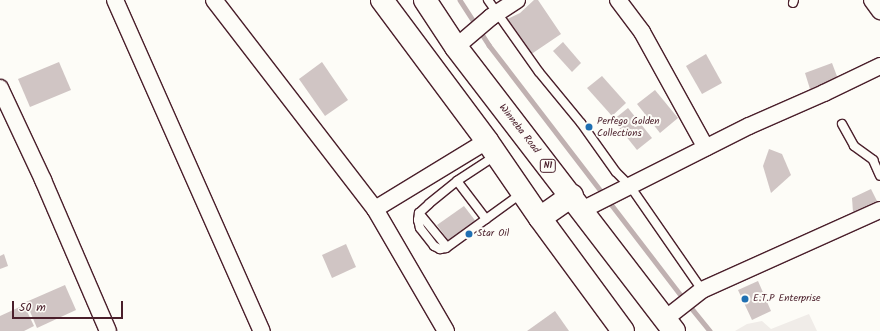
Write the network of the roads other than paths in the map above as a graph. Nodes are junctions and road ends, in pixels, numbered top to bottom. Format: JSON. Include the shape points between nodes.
{"nodes":[{"id":1,"x":115,"y":0,"type":"edge"},
{"id":2,"x":214,"y":0,"type":"edge"},
{"id":3,"x":382,"y":0,"type":"edge"},
{"id":4,"x":425,"y":0,"type":"edge"},
{"id":5,"x":488,"y":0,"type":"edge"},
{"id":6,"x":517,"y":0,"type":"edge"},
{"id":7,"x":618,"y":0,"type":"edge"},
{"id":8,"x":872,"y":0,"type":"edge"},
{"id":9,"x":880,"y":12,"type":"edge"},
{"id":10,"x":496,"y":14,"type":"junction"},
{"id":11,"x":456,"y":47,"type":"junction"},
{"id":12,"x":880,"y":66,"type":"edge"},
{"id":13,"x":0,"y":88,"type":"edge"},
{"id":14,"x":842,"y":124,"type":"dead end"},
{"id":15,"x":491,"y":148,"type":"junction"},
{"id":16,"x":706,"y":148,"type":"junction"},
{"id":17,"x":880,"y":176,"type":"edge"},
{"id":18,"x":457,"y":181,"type":"junction"},
{"id":19,"x":630,"y":186,"type":"junction"},
{"id":20,"x":522,"y":193,"type":"junction"},
{"id":21,"x":577,"y":203,"type":"junction"},
{"id":22,"x":375,"y":209,"type":"junction"},
{"id":23,"x":880,"y":210,"type":"edge"},
{"id":24,"x":540,"y":218,"type":"junction"},
{"id":25,"x":486,"y":219,"type":"junction"},
{"id":26,"x":702,"y":290,"type":"junction"},
{"id":27,"x":669,"y":325,"type":"edge"},
{"id":28,"x":108,"y":331,"type":"edge"},
{"id":29,"x":262,"y":331,"type":"edge"},
{"id":30,"x":446,"y":331,"type":"edge"},
{"id":31,"x":623,"y":331,"type":"edge"}],
"edges":[{"from":1,"to":29,"type":"street"},
{"from":2,"to":22,"type":"street"},
{"from":3,"to":15,"type":"highway"},
{"from":4,"to":11,"type":"highway","name":"Winneba Road","number":"N1"},
{"from":5,"to":10,"type":"lane"},
{"from":6,"to":10,"type":"street"},
{"from":7,"to":16,"type":"street","via":[[649,44]]},
{"from":8,"to":9,"type":"street"},
{"from":10,"to":11,"type":"street"},
{"from":10,"to":19,"type":"lane","via":[[616,172]]},
{"from":11,"to":21,"type":"highway","name":"Winneba Road","number":"N1"},
{"from":12,"to":16,"type":"street"},
{"from":13,"to":28,"type":"street"},
{"from":14,"to":17,"type":"lane","via":[[854,146],[873,160]]},
{"from":15,"to":18,"type":"lane"},
{"from":15,"to":20,"type":"highway"},
{"from":15,"to":22,"type":"street"},
{"from":16,"to":19,"type":"street"},
{"from":18,"to":25,"type":"lane"},
{"from":18,"to":25,"type":"lane","via":[[419,213],[447,247]]},
{"from":19,"to":21,"type":"street"},
{"from":19,"to":26,"type":"lane"},
{"from":20,"to":24,"type":"highway"},
{"from":20,"to":25,"type":"lane"},
{"from":21,"to":24,"type":"highway"},
{"from":21,"to":27,"type":"highway","name":"Winneba Road","number":"N1"},
{"from":22,"to":30,"type":"street"},
{"from":23,"to":26,"type":"street"},
{"from":24,"to":31,"type":"highway"},
{"from":26,"to":27,"type":"street"}]}
